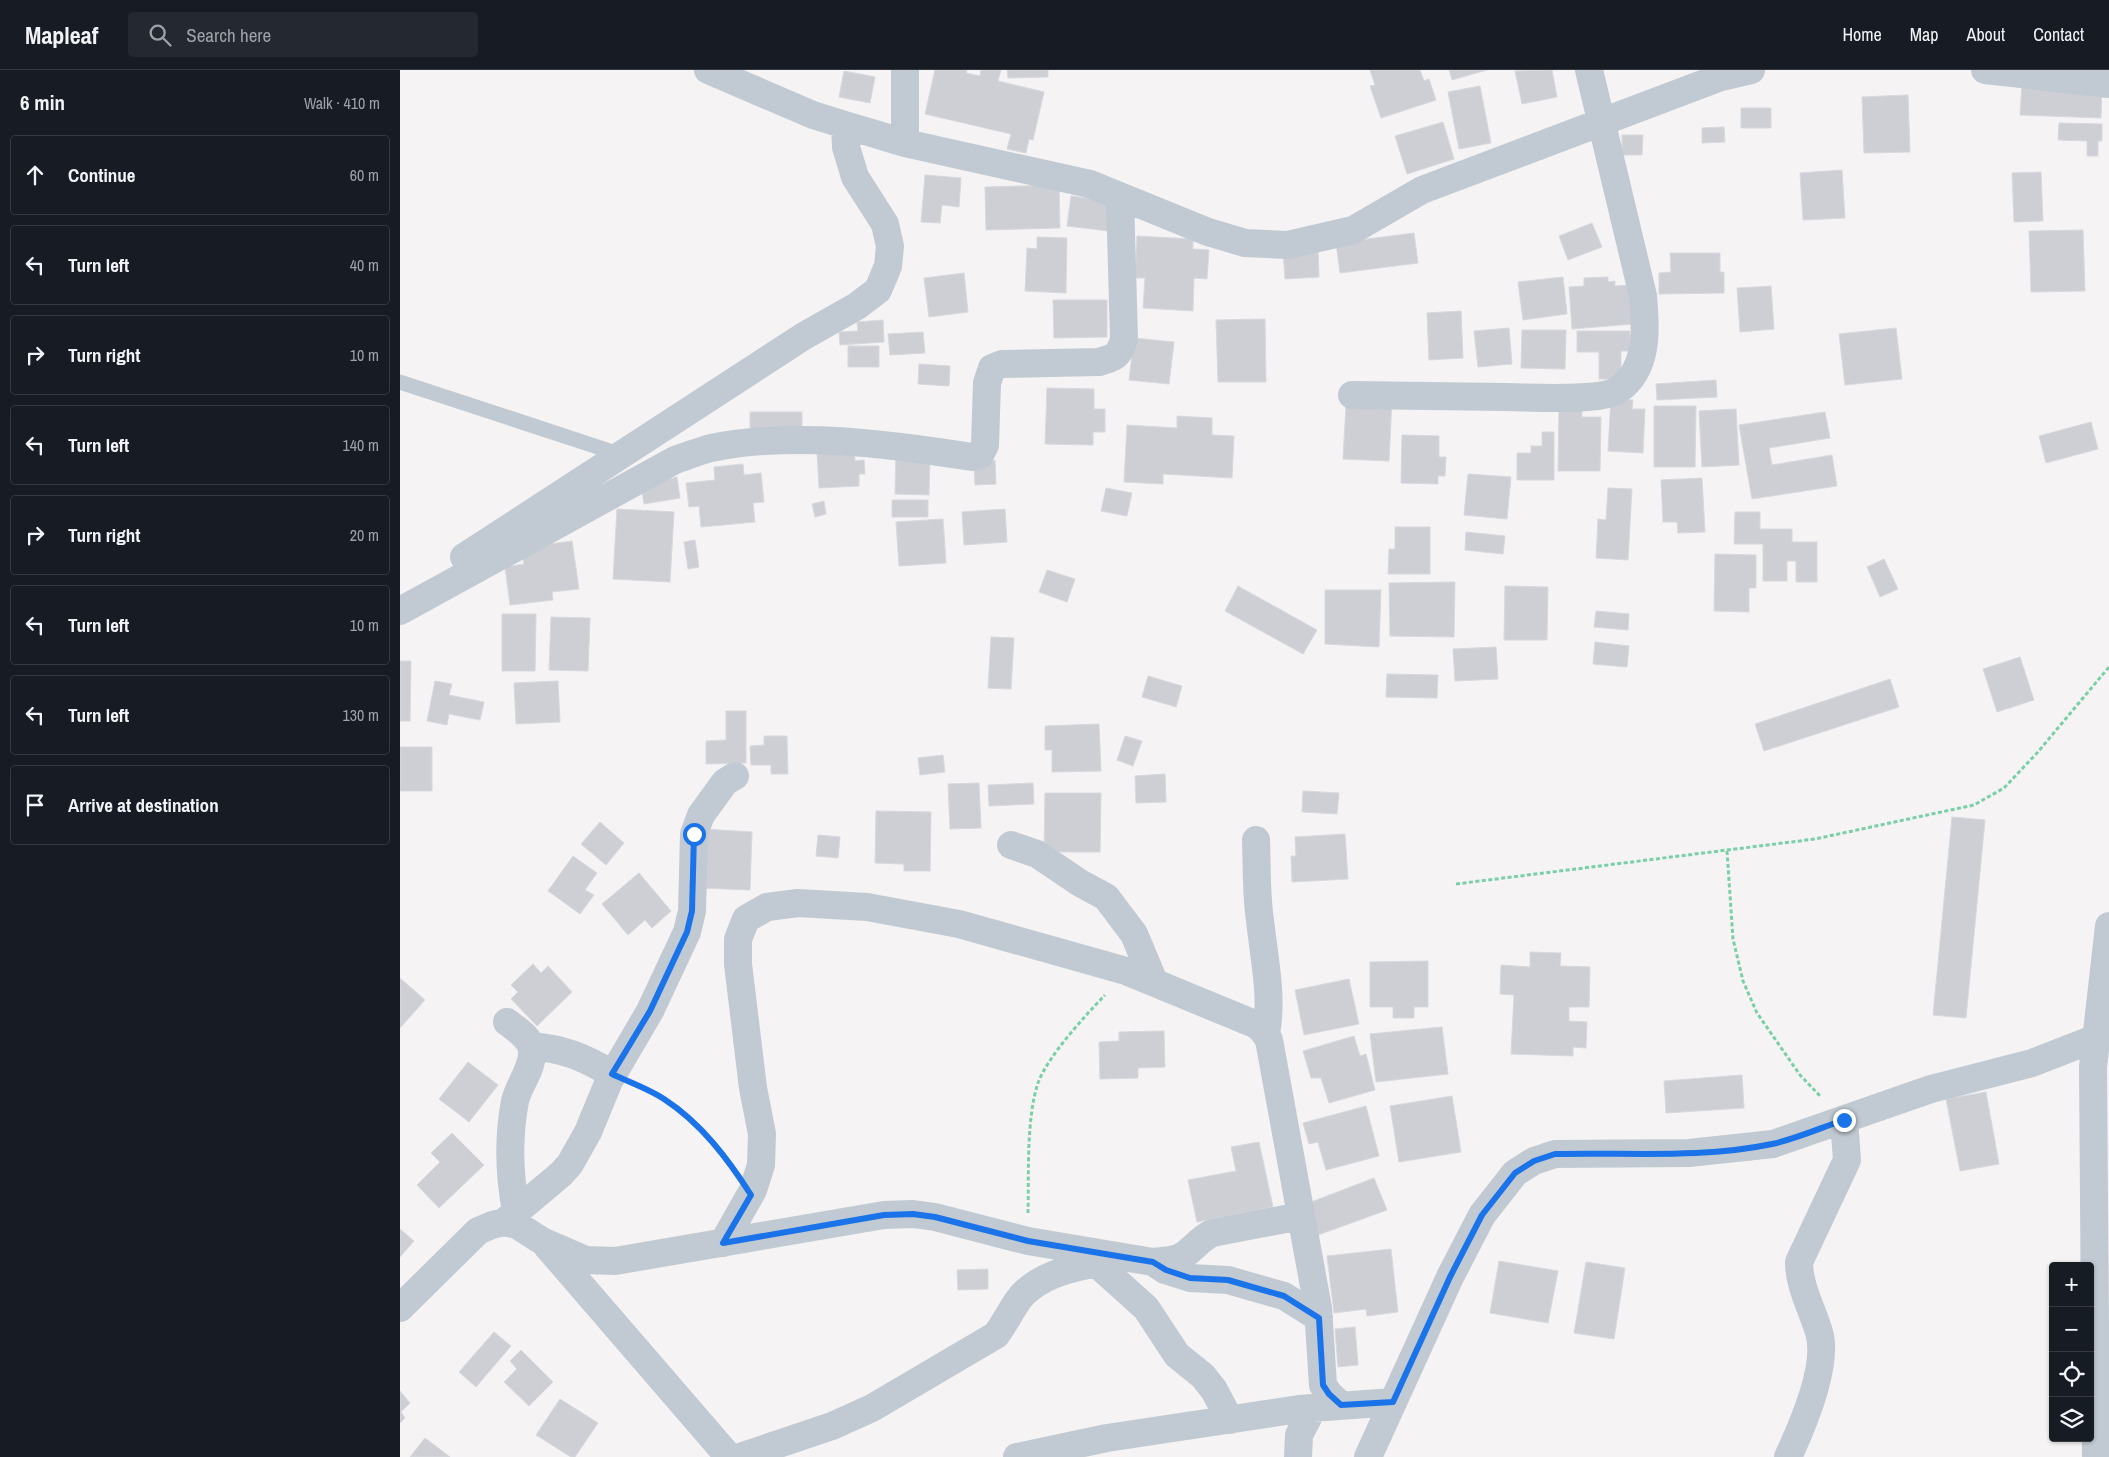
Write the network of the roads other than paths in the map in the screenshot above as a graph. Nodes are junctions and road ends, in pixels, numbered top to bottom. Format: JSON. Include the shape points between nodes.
{"nodes":[{"id":1,"x":708,"y":70,"type":"edge"},
{"id":2,"x":905,"y":70,"type":"edge"},
{"id":3,"x":1589,"y":70,"type":"edge"},
{"id":4,"x":1751,"y":70,"type":"edge"},
{"id":5,"x":1985,"y":70,"type":"edge"},
{"id":6,"x":2109,"y":84,"type":"edge"},
{"id":7,"x":1602,"y":122,"type":"junction"},
{"id":8,"x":845,"y":125,"type":"junction"},
{"id":9,"x":905,"y":143,"type":"junction"},
{"id":10,"x":1120,"y":197,"type":"junction"},
{"id":11,"x":400,"y":382,"type":"edge"},
{"id":12,"x":1352,"y":395,"type":"dead end"},
{"id":13,"x":622,"y":455,"type":"junction"},
{"id":14,"x":400,"y":593,"type":"edge"},
{"id":15,"x":400,"y":611,"type":"edge"},
{"id":16,"x":735,"y":776,"type":"dead end"},
{"id":17,"x":1256,"y":840,"type":"dead end"},
{"id":18,"x":1011,"y":845,"type":"dead end"},
{"id":19,"x":2109,"y":926,"type":"edge"},
{"id":20,"x":1154,"y":982,"type":"junction"},
{"id":21,"x":507,"y":1022,"type":"dead end"},
{"id":22,"x":1266,"y":1034,"type":"junction"},
{"id":23,"x":531,"y":1046,"type":"junction"},
{"id":24,"x":2100,"y":1052,"type":"edge"},
{"id":25,"x":612,"y":1074,"type":"junction"},
{"id":26,"x":1844,"y":1120,"type":"junction"},
{"id":27,"x":1301,"y":1216,"type":"junction"},
{"id":28,"x":510,"y":1217,"type":"junction"},
{"id":29,"x":542,"y":1241,"type":"junction"},
{"id":30,"x":723,"y":1243,"type":"junction"},
{"id":31,"x":1123,"y":1256,"type":"junction"},
{"id":32,"x":1153,"y":1262,"type":"junction"},
{"id":33,"x":1096,"y":1263,"type":"junction"},
{"id":34,"x":400,"y":1308,"type":"edge"},
{"id":35,"x":1319,"y":1318,"type":"junction"},
{"id":36,"x":1393,"y":1402,"type":"junction"},
{"id":37,"x":1341,"y":1405,"type":"junction"},
{"id":38,"x":1313,"y":1408,"type":"junction"},
{"id":39,"x":1230,"y":1420,"type":"junction"},
{"id":40,"x":714,"y":1452,"type":"edge"},
{"id":41,"x":2098,"y":1452,"type":"edge"},
{"id":42,"x":740,"y":1457,"type":"edge"},
{"id":43,"x":1017,"y":1457,"type":"edge"},
{"id":44,"x":1298,"y":1457,"type":"edge"},
{"id":45,"x":1368,"y":1457,"type":"edge"},
{"id":46,"x":1788,"y":1457,"type":"edge"}],
"edges":[{"from":1,"to":8,"type":"street","via":[[812,115]]},
{"from":2,"to":9,"type":"street"},
{"from":3,"to":7,"type":"street"},
{"from":4,"to":7,"type":"street","via":[[1721,77]]},
{"from":5,"to":6,"type":"street"},
{"from":7,"to":10,"type":"street","via":[[1422,190],[1353,230],[1288,245],[1245,243]]},
{"from":7,"to":12,"type":"street","via":[[1643,296],[1644,348],[1629,381],[1616,391],[1578,398]]},
{"from":8,"to":9,"type":"street"},
{"from":8,"to":13,"type":"street","via":[[846,147],[855,177],[885,224],[890,246],[888,266],[878,290]]},
{"from":9,"to":10,"type":"street","via":[[1090,184]]},
{"from":10,"to":15,"type":"street","via":[[1124,338],[1120,352],[1099,362],[1002,364],[992,368],[987,383],[985,445],[980,455],[972,457],[918,448],[810,439],[711,448],[660,467]]},
{"from":11,"to":13,"type":"lane"},
{"from":13,"to":14,"type":"street","via":[[476,550]]},
{"from":16,"to":25,"type":"street","via":[[725,782],[701,815],[694,834],[692,911],[687,932],[650,1011]]},
{"from":17,"to":22,"type":"street","via":[[1259,918],[1269,1000]]},
{"from":18,"to":20,"type":"street","via":[[1037,854],[1080,884],[1106,897],[1134,934]]},
{"from":19,"to":24,"type":"street"},
{"from":20,"to":22,"type":"street","via":[[1257,1025]]},
{"from":20,"to":30,"type":"street","via":[[1126,971],[960,924],[867,907],[798,903],[767,907],[746,919],[738,939],[738,964],[762,1134],[761,1165],[751,1195]]},
{"from":21,"to":23,"type":"street"},
{"from":22,"to":27,"type":"street"},
{"from":23,"to":25,"type":"street","via":[[574,1053]]},
{"from":23,"to":28,"type":"street","via":[[529,1068],[516,1098],[510,1138]]},
{"from":24,"to":26,"type":"street","via":[[2032,1063],[1931,1089]]},
{"from":24,"to":41,"type":"street"},
{"from":25,"to":28,"type":"street","via":[[588,1132],[570,1164]]},
{"from":26,"to":36,"type":"street","via":[[1772,1144],[1689,1153],[1555,1154],[1534,1161],[1515,1173],[1482,1215]]},
{"from":26,"to":46,"type":"street","via":[[1847,1160],[1799,1262],[1799,1272],[1820,1334],[1820,1360],[1807,1416]]},
{"from":27,"to":32,"type":"street","via":[[1212,1233],[1183,1256]]},
{"from":27,"to":35,"type":"street"},
{"from":28,"to":29,"type":"street"},
{"from":28,"to":34,"type":"street","via":[[478,1231]]},
{"from":29,"to":30,"type":"street","via":[[586,1260],[616,1261]]},
{"from":29,"to":40,"type":"street"},
{"from":30,"to":31,"type":"street","via":[[884,1215],[913,1214],[1028,1241]]},
{"from":31,"to":32,"type":"street"},
{"from":31,"to":33,"type":"street"},
{"from":32,"to":35,"type":"street","via":[[1190,1278],[1228,1280],[1284,1296]]},
{"from":33,"to":39,"type":"street","via":[[1146,1308],[1177,1355],[1203,1376],[1214,1390]]},
{"from":33,"to":42,"type":"street","via":[[1050,1276],[1034,1285],[1020,1298],[996,1334],[872,1408],[832,1426]]},
{"from":35,"to":37,"type":"street","via":[[1323,1385]]},
{"from":36,"to":37,"type":"street"},
{"from":36,"to":45,"type":"street"},
{"from":37,"to":38,"type":"street"},
{"from":38,"to":39,"type":"street"},
{"from":38,"to":44,"type":"street","via":[[1300,1435]]},
{"from":39,"to":43,"type":"street","via":[[1107,1438]]}]}
